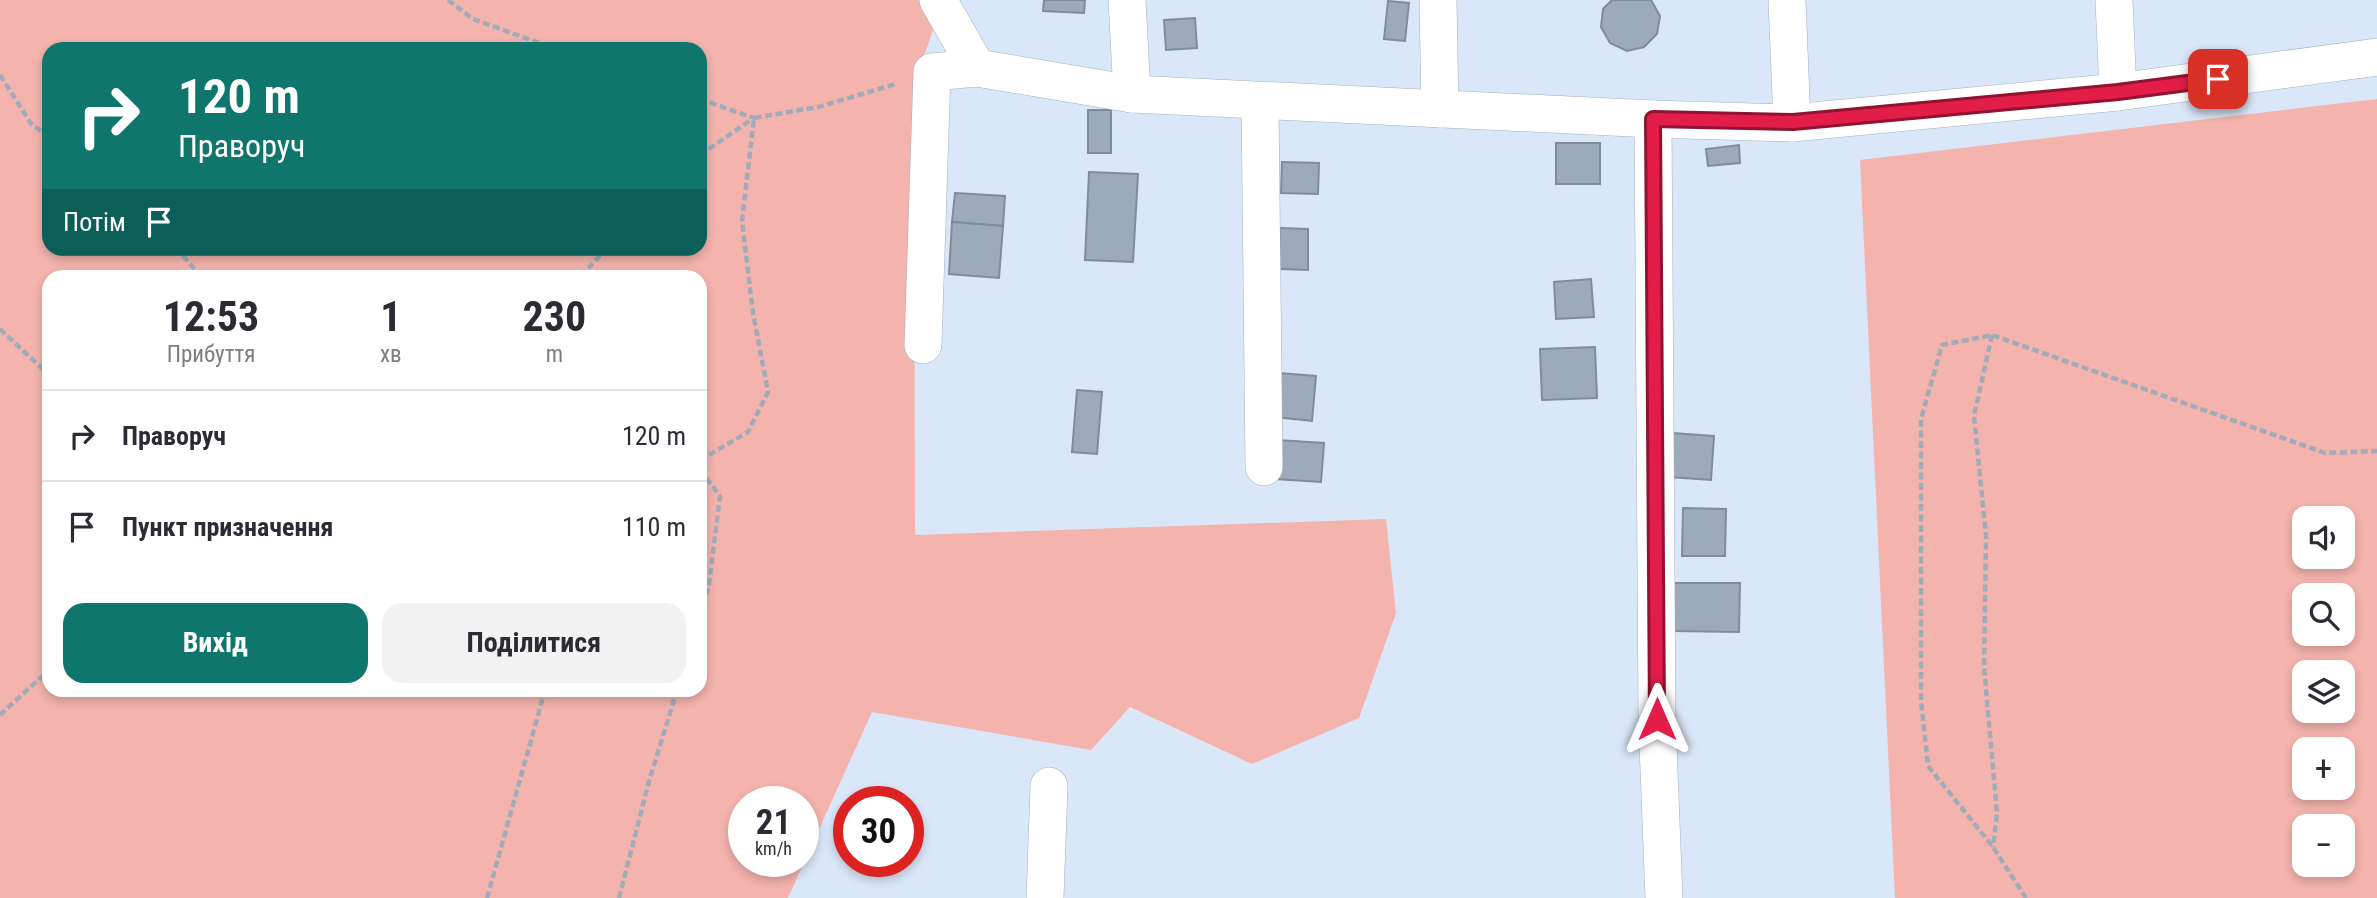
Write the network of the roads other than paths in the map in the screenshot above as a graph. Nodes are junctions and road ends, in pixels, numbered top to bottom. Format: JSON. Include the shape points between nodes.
{"nodes":[{"id":1,"x":938,"y":0,"type":"edge"},
{"id":2,"x":1127,"y":0,"type":"edge"},
{"id":3,"x":1438,"y":0,"type":"edge"},
{"id":4,"x":1787,"y":0,"type":"edge"},
{"id":5,"x":2114,"y":0,"type":"edge"},
{"id":6,"x":2377,"y":57,"type":"edge"},
{"id":7,"x":977,"y":68,"type":"junction"},
{"id":8,"x":2118,"y":92,"type":"junction"},
{"id":9,"x":1132,"y":94,"type":"junction"},
{"id":10,"x":1260,"y":101,"type":"junction"},
{"id":11,"x":1440,"y":109,"type":"junction"},
{"id":12,"x":1653,"y":119,"type":"junction"},
{"id":13,"x":1793,"y":122,"type":"junction"},
{"id":14,"x":923,"y":345,"type":"dead end"},
{"id":15,"x":1264,"y":467,"type":"dead end"},
{"id":16,"x":1049,"y":786,"type":"dead end"},
{"id":17,"x":1045,"y":898,"type":"edge"},
{"id":18,"x":1664,"y":898,"type":"edge"}],
"edges":[{"from":1,"to":7,"type":"street"},
{"from":2,"to":9,"type":"street"},
{"from":3,"to":11,"type":"street"},
{"from":4,"to":13,"type":"street"},
{"from":5,"to":8,"type":"street"},
{"from":6,"to":8,"type":"street"},
{"from":7,"to":9,"type":"street"},
{"from":7,"to":14,"type":"street","via":[[932,72]]},
{"from":8,"to":13,"type":"street"},
{"from":9,"to":10,"type":"street"},
{"from":10,"to":11,"type":"street"},
{"from":10,"to":15,"type":"street"},
{"from":11,"to":12,"type":"street"},
{"from":12,"to":13,"type":"street"},
{"from":12,"to":18,"type":"street","via":[[1657,719]]},
{"from":16,"to":17,"type":"street"}]}
